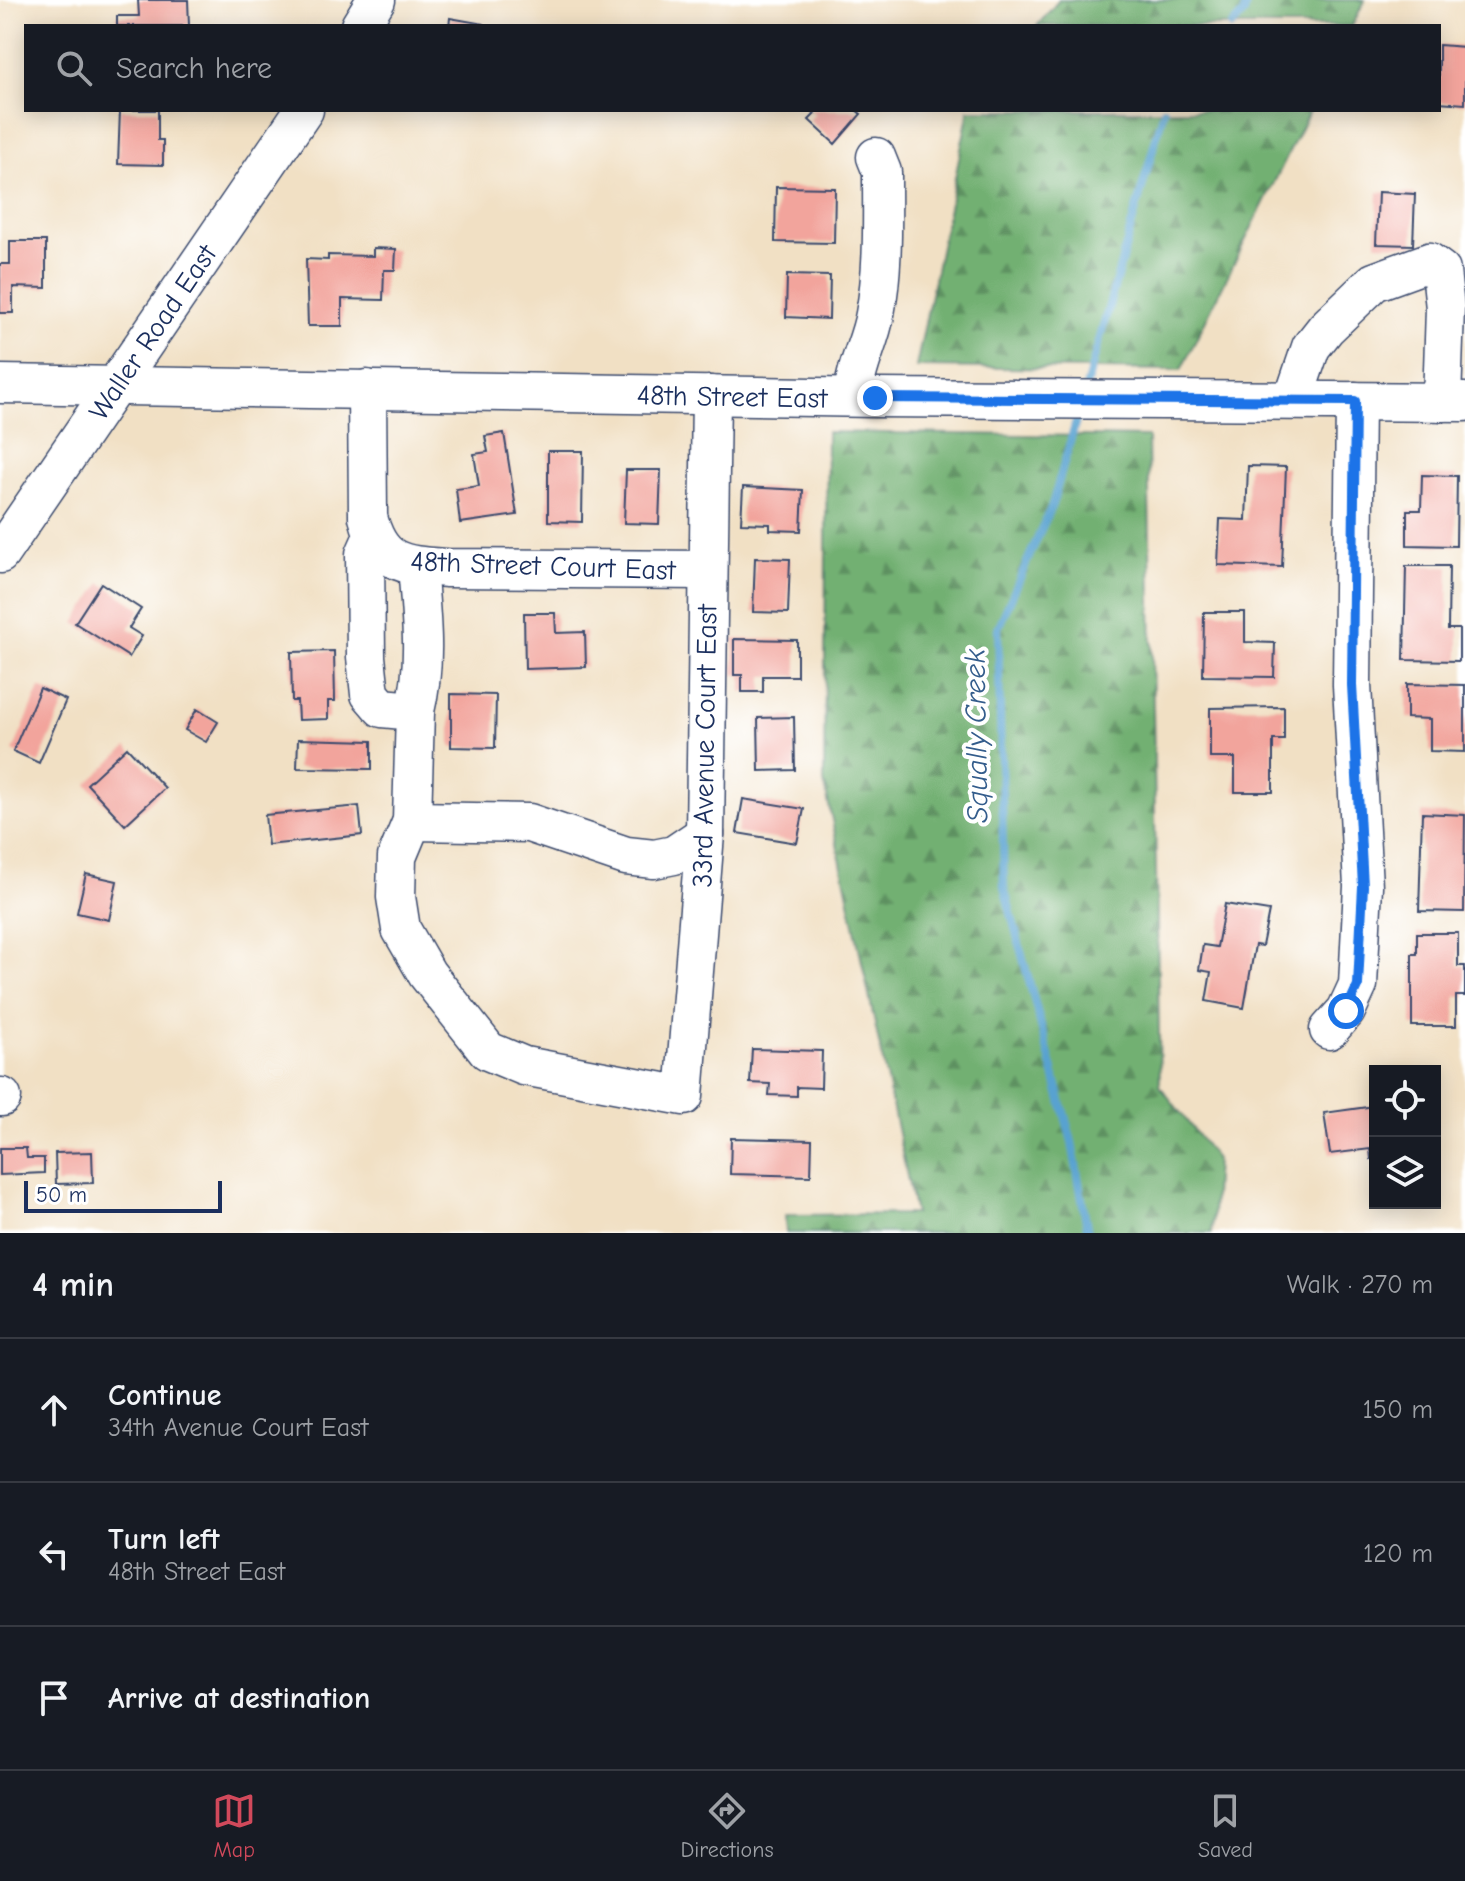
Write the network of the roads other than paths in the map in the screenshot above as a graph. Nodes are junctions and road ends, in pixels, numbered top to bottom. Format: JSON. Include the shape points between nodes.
{"nodes":[{"id":1,"x":376,"y":0,"type":"edge"},
{"id":2,"x":361,"y":24,"type":"edge"},
{"id":3,"x":303,"y":112,"type":"edge"},
{"id":4,"x":876,"y":157,"type":"dead end"},
{"id":5,"x":0,"y":384,"type":"edge"},
{"id":6,"x":116,"y":385,"type":"junction"},
{"id":7,"x":367,"y":389,"type":"junction"},
{"id":8,"x":711,"y":395,"type":"junction"},
{"id":9,"x":864,"y":398,"type":"junction"},
{"id":10,"x":1293,"y":400,"type":"junction"},
{"id":11,"x":1355,"y":401,"type":"junction"},
{"id":12,"x":1454,"y":402,"type":"edge"},
{"id":13,"x":377,"y":543,"type":"junction"},
{"id":14,"x":0,"y":554,"type":"edge"},
{"id":15,"x":417,"y":566,"type":"junction"},
{"id":16,"x":708,"y":570,"type":"junction"},
{"id":17,"x":415,"y":711,"type":"junction"},
{"id":18,"x":412,"y":821,"type":"junction"},
{"id":19,"x":705,"y":834,"type":"junction"},
{"id":20,"x":1329,"y":1030,"type":"dead end"}],
"edges":[{"from":1,"to":2,"type":"street"},
{"from":3,"to":6,"type":"street","name":"Waller Road East"},
{"from":4,"to":9,"type":"street","via":[[882,172],[880,282],[875,317],[854,377]]},
{"from":5,"to":6,"type":"street","name":"48th Street East"},
{"from":6,"to":7,"type":"street","name":"48th Street East"},
{"from":6,"to":14,"type":"street","name":"Waller Road East"},
{"from":7,"to":8,"type":"street","name":"48th Street East"},
{"from":7,"to":13,"type":"street","via":[[366,498]]},
{"from":8,"to":9,"type":"street","name":"48th Street East"},
{"from":8,"to":16,"type":"street","name":"33rd Avenue Court East"},
{"from":9,"to":10,"type":"street","name":"48th Street East"},
{"from":10,"to":11,"type":"street","name":"48th Street East"},
{"from":10,"to":12,"type":"street","via":[[1311,347],[1326,328],[1374,282],[1429,262],[1441,271]]},
{"from":11,"to":12,"type":"street","name":"48th Street East"},
{"from":11,"to":20,"type":"street","via":[[1352,685],[1363,886],[1358,985]]},
{"from":13,"to":15,"type":"street","name":"48th Street Court East","via":[[394,560]]},
{"from":13,"to":17,"type":"street","via":[[365,554],[370,694],[382,708]]},
{"from":15,"to":16,"type":"street","name":"48th Street Court East"},
{"from":15,"to":17,"type":"street","via":[[424,658]]},
{"from":16,"to":19,"type":"street","name":"33rd Avenue Court East"},
{"from":17,"to":18,"type":"street"},
{"from":18,"to":19,"type":"street","via":[[529,823],[626,856],[654,859],[674,855]]},
{"from":18,"to":19,"type":"street","name":"33rd Avenue Court East","via":[[397,857],[401,929],[427,974],[488,1051],[524,1066],[684,1096]]}]}
